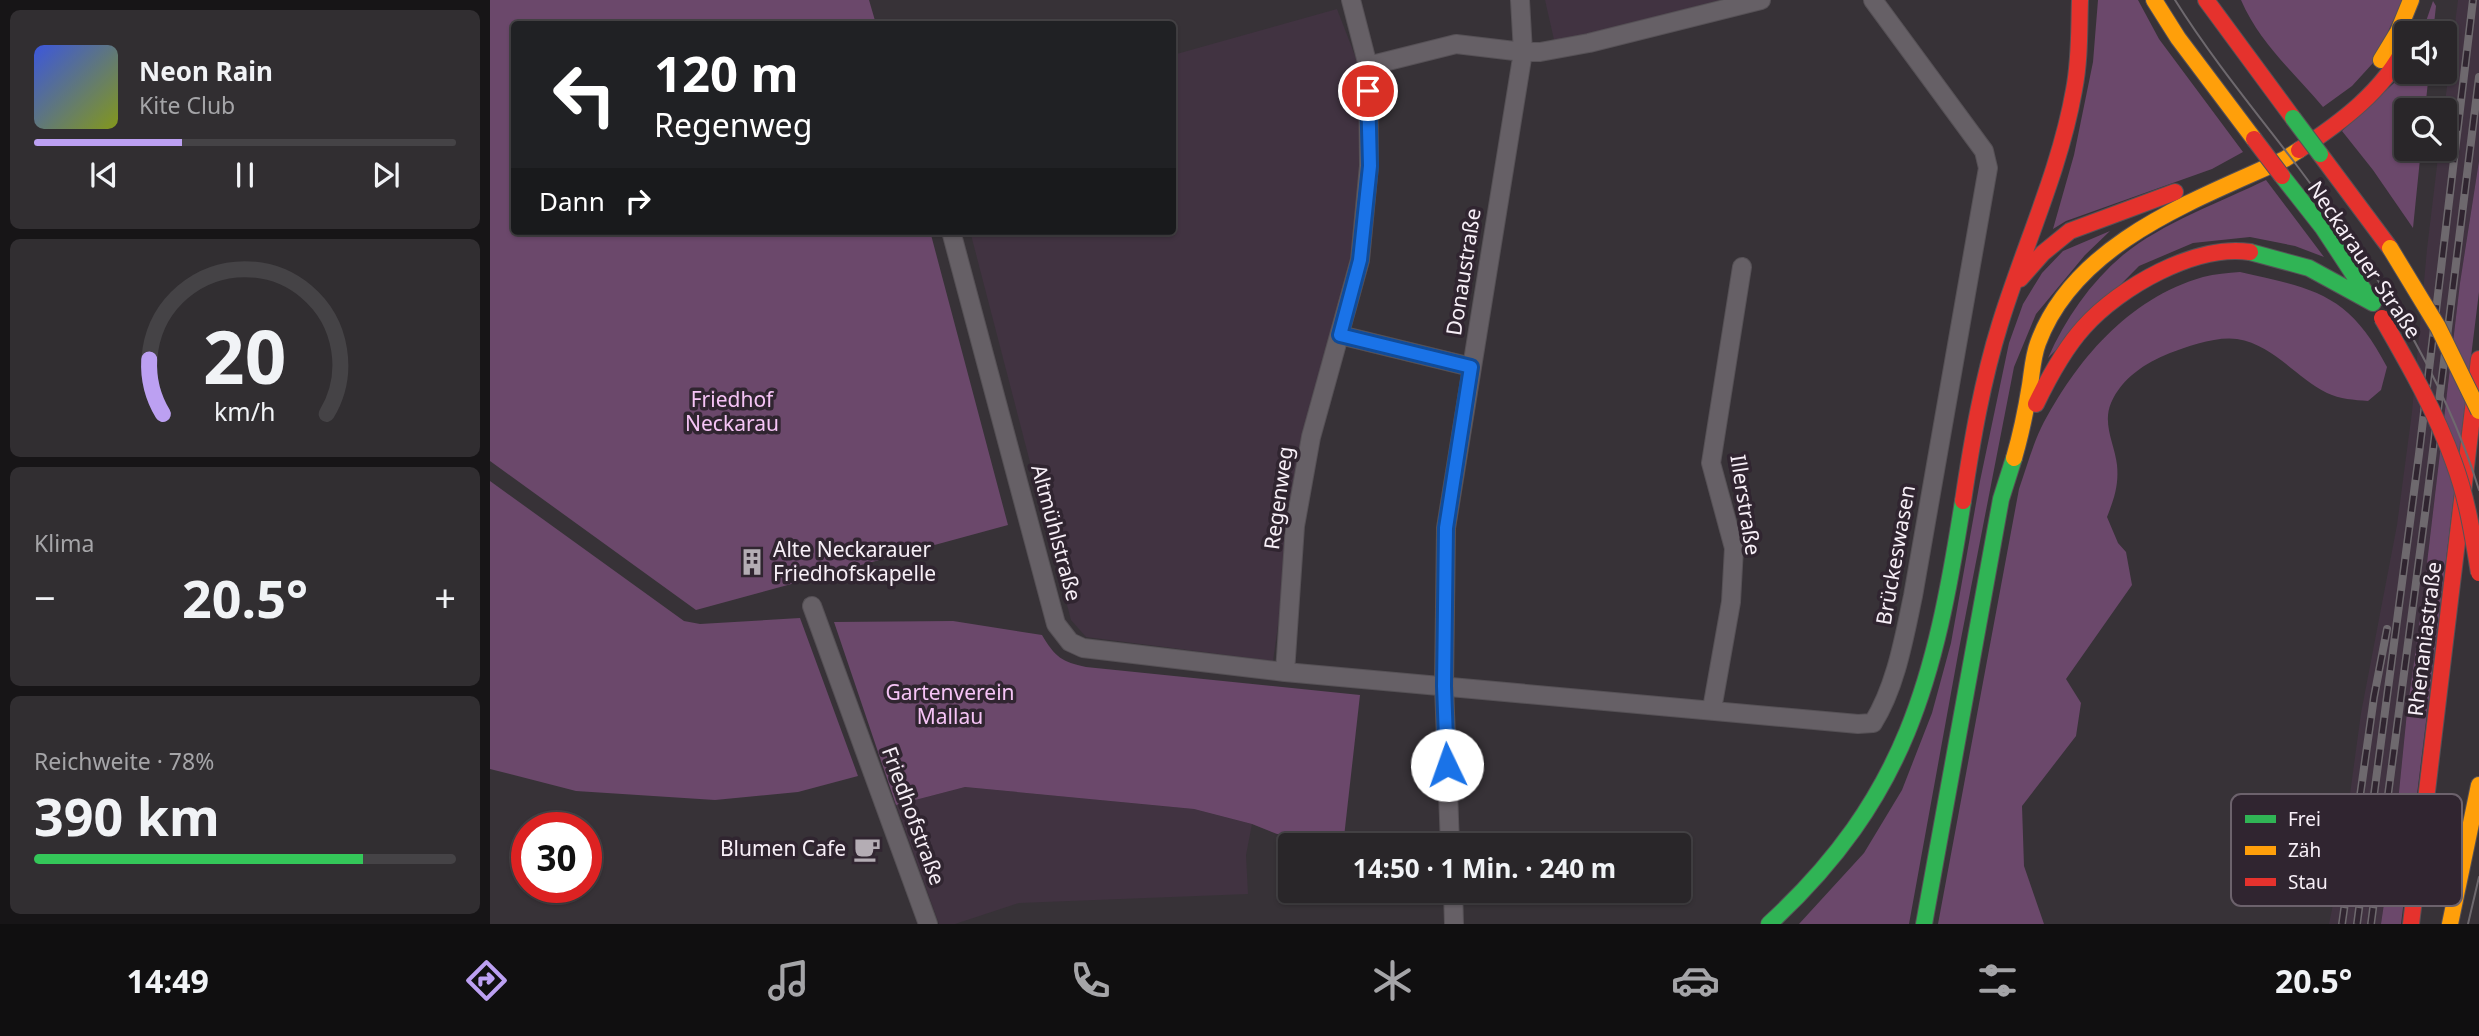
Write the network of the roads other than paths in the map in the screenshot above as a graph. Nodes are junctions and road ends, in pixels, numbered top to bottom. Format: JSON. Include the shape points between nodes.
{"nodes":[{"id":1,"x":1351,"y":0,"type":"edge"},
{"id":2,"x":1521,"y":0,"type":"edge"},
{"id":3,"x":1761,"y":0,"type":"edge"},
{"id":4,"x":1873,"y":0,"type":"edge"},
{"id":5,"x":2080,"y":0,"type":"edge"},
{"id":6,"x":2154,"y":0,"type":"edge"},
{"id":7,"x":2410,"y":0,"type":"edge"},
{"id":8,"x":2425,"y":0,"type":"edge"},
{"id":9,"x":2212,"y":4,"type":"edge"},
{"id":10,"x":2417,"y":21,"type":"edge"},
{"id":11,"x":1524,"y":52,"type":"junction"},
{"id":12,"x":1368,"y":66,"type":"junction"},
{"id":13,"x":2394,"y":66,"type":"edge"},
{"id":14,"x":952,"y":235,"type":"edge"},
{"id":15,"x":1742,"y":267,"type":"dead end"},
{"id":16,"x":2013,"y":287,"type":"junction"},
{"id":17,"x":2373,"y":303,"type":"junction"},
{"id":18,"x":1340,"y":335,"type":"junction"},
{"id":19,"x":2479,"y":363,"type":"edge"},
{"id":20,"x":1471,"y":367,"type":"junction"},
{"id":21,"x":2479,"y":411,"type":"edge"},
{"id":22,"x":2023,"y":429,"type":"junction"},
{"id":23,"x":2479,"y":573,"type":"edge"},
{"id":24,"x":812,"y":606,"type":"dead end"},
{"id":25,"x":1284,"y":672,"type":"junction"},
{"id":26,"x":1444,"y":686,"type":"junction"},
{"id":27,"x":1712,"y":709,"type":"junction"},
{"id":28,"x":2479,"y":785,"type":"edge"},
{"id":29,"x":2427,"y":794,"type":"edge"},
{"id":30,"x":1450,"y":833,"type":"edge"},
{"id":31,"x":2462,"y":866,"type":"edge"},
{"id":32,"x":1453,"y":903,"type":"edge"},
{"id":33,"x":2413,"y":906,"type":"edge"},
{"id":34,"x":2454,"y":906,"type":"edge"},
{"id":35,"x":928,"y":924,"type":"edge"},
{"id":36,"x":1454,"y":924,"type":"edge"},
{"id":37,"x":1769,"y":924,"type":"edge"},
{"id":38,"x":1924,"y":924,"type":"edge"},
{"id":39,"x":2411,"y":924,"type":"edge"},
{"id":40,"x":2450,"y":924,"type":"edge"}],
"edges":[{"from":1,"to":12,"type":"street","name":"Regenweg"},
{"from":2,"to":11,"type":"street","name":"Donaustraße"},
{"from":3,"to":11,"type":"street","via":[[1589,43]]},
{"from":4,"to":27,"type":"street","name":"Brückeswasen","via":[[1984,151],[1988,168],[1903,643],[1884,707],[1873,723]]},
{"from":5,"to":16,"type":"main road","via":[[2078,65],[2067,124]]},
{"from":6,"to":17,"type":"main road","name":"Neckarauer Straße","bridge":true},
{"from":7,"to":16,"type":"main road","via":[[2382,60],[2360,90],[2333,114],[2218,176],[2070,231]]},
{"from":8,"to":10,"type":"main road"},
{"from":9,"to":21,"type":"main road","name":"Neckarauer Straße","bridge":true,"via":[[2390,248],[2464,373]]},
{"from":11,"to":12,"type":"street","via":[[1456,44]]},
{"from":11,"to":20,"type":"street","name":"Donaustraße"},
{"from":12,"to":18,"type":"street","name":"Regenweg","via":[[1370,166],[1361,248]]},
{"from":13,"to":22,"type":"main road","via":[[2337,125],[2285,159],[2156,219],[2113,248],[2074,284],[2037,344]]},
{"from":14,"to":25,"type":"street","name":"Altmühlstraße","via":[[1056,624],[1070,642],[1083,648]]},
{"from":15,"to":27,"type":"street","name":"Illerstraße","via":[[1711,463],[1734,548],[1731,602]]},
{"from":16,"to":37,"type":"main road","via":[[1980,402],[1939,631],[1914,720],[1885,784],[1864,817],[1795,902]]},
{"from":17,"to":22,"type":"main road","via":[[2334,278],[2295,261],[2242,250],[2190,258],[2140,281],[2090,320],[2048,379]]},
{"from":17,"to":23,"type":"main road","name":"Neckarauer Straße","bridge":true,"via":[[2434,415],[2455,465]]},
{"from":18,"to":20,"type":"street"},
{"from":18,"to":25,"type":"street","name":"Regenweg","via":[[1311,437],[1295,526]]},
{"from":19,"to":29,"type":"main road","name":"Rhenaniastraße"},
{"from":20,"to":26,"type":"street","name":"Donaustraße","via":[[1446,528]]},
{"from":22,"to":38,"type":"main road","via":[[2001,499]]},
{"from":24,"to":35,"type":"street","name":"Friedhofstraße"},
{"from":25,"to":26,"type":"street","name":"Altmühlstraße"},
{"from":26,"to":27,"type":"street","name":"Brückeswasen"},
{"from":26,"to":30,"type":"street","name":"Donaustraße"},
{"from":28,"to":31,"type":"main road"},
{"from":32,"to":36,"type":"street"},
{"from":33,"to":39,"type":"main road","name":"Rhenaniastraße"},
{"from":34,"to":40,"type":"main road"}]}
